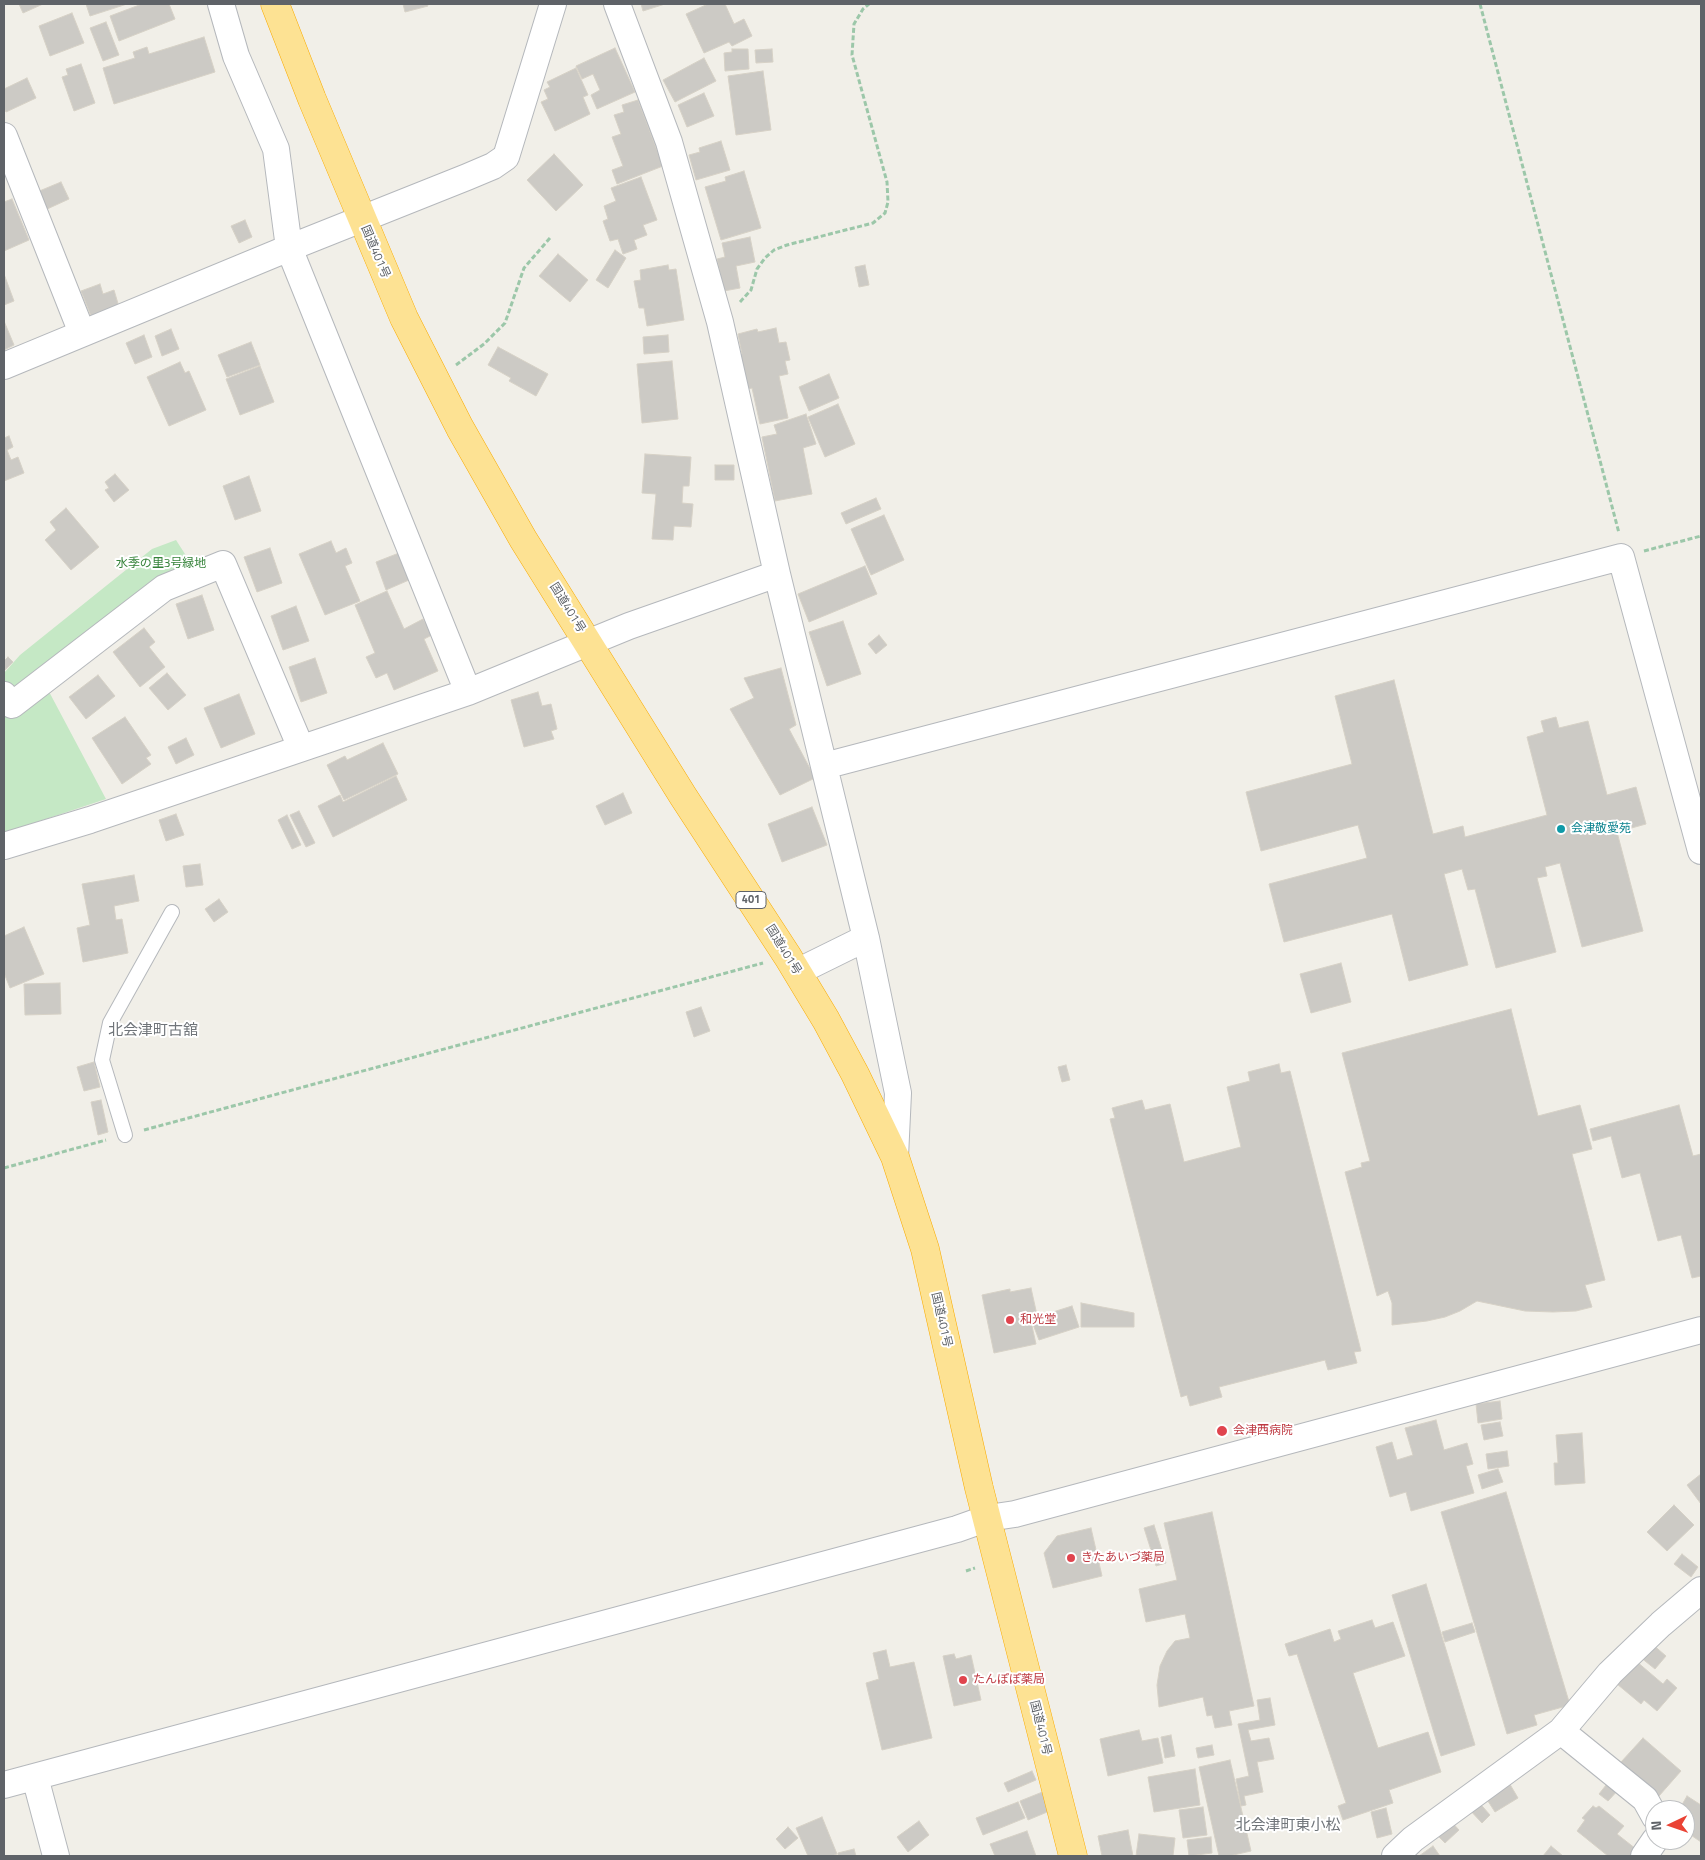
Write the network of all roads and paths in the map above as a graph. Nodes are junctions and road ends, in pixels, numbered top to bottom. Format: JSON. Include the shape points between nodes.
{"nodes":[{"id":1,"x":221,"y":4,"type":"edge"},
{"id":2,"x":275,"y":4,"type":"edge"},
{"id":3,"x":553,"y":4,"type":"edge"},
{"id":4,"x":618,"y":4,"type":"edge"},
{"id":5,"x":869,"y":4,"type":"edge"},
{"id":6,"x":1480,"y":4,"type":"edge"},
{"id":7,"x":6,"y":150,"type":"edge"},
{"id":8,"x":361,"y":218,"type":"junction"},
{"id":9,"x":550,"y":238,"type":"dead end"},
{"id":10,"x":289,"y":248,"type":"junction"},
{"id":11,"x":720,"y":322,"type":"junction"},
{"id":12,"x":82,"y":333,"type":"junction"},
{"id":13,"x":4,"y":366,"type":"edge"},
{"id":14,"x":435,"y":380,"type":"junction"},
{"id":15,"x":1701,"y":536,"type":"edge"},
{"id":16,"x":1621,"y":558,"type":"junction"},
{"id":17,"x":777,"y":574,"type":"junction"},
{"id":18,"x":588,"y":642,"type":"junction"},
{"id":19,"x":468,"y":692,"type":"junction"},
{"id":20,"x":4,"y":695,"type":"edge"},
{"id":21,"x":301,"y":748,"type":"junction"},
{"id":22,"x":824,"y":766,"type":"junction"},
{"id":23,"x":4,"y":846,"type":"edge"},
{"id":24,"x":1701,"y":851,"type":"edge"},
{"id":25,"x":172,"y":912,"type":"dead end"},
{"id":26,"x":866,"y":938,"type":"junction"},
{"id":27,"x":792,"y":964,"type":"junction"},
{"id":28,"x":124,"y":1135,"type":"junction"},
{"id":29,"x":895,"y":1157,"type":"junction"},
{"id":30,"x":4,"y":1168,"type":"edge"},
{"id":31,"x":1701,"y":1330,"type":"edge"},
{"id":32,"x":988,"y":1518,"type":"junction"},
{"id":33,"x":1701,"y":1590,"type":"edge"},
{"id":34,"x":1561,"y":1731,"type":"junction"},
{"id":35,"x":35,"y":1777,"type":"junction"},
{"id":36,"x":4,"y":1785,"type":"edge"},
{"id":37,"x":1645,"y":1801,"type":"edge"},
{"id":38,"x":56,"y":1856,"type":"edge"},
{"id":39,"x":1073,"y":1856,"type":"edge"},
{"id":40,"x":1395,"y":1856,"type":"edge"}],
"edges":[{"from":1,"to":10,"type":"street","via":[[236,56],[276,149]]},
{"from":2,"to":8,"type":"highway","name":"国道401号","number":"401"},
{"from":3,"to":8,"type":"street","via":[[506,157],[493,166]]},
{"from":4,"to":11,"type":"street","via":[[669,142]]},
{"from":5,"to":11,"type":"path","via":[[854,24],[852,55],[887,182],[885,213],[873,223],[774,250],[758,269],[751,290]]},
{"from":6,"to":16,"type":"path","via":[[1620,538]]},
{"from":7,"to":12,"type":"street"},
{"from":8,"to":10,"type":"street"},
{"from":8,"to":14,"type":"highway","name":"国道401号","number":"401"},
{"from":9,"to":14,"type":"path","via":[[524,268],[505,323],[484,344]]},
{"from":10,"to":12,"type":"street"},
{"from":10,"to":19,"type":"street"},
{"from":11,"to":17,"type":"street"},
{"from":12,"to":13,"type":"street"},
{"from":14,"to":18,"type":"highway","name":"国道401号","number":"401","via":[[523,539]]},
{"from":15,"to":16,"type":"path"},
{"from":16,"to":22,"type":"street"},
{"from":16,"to":24,"type":"street"},
{"from":17,"to":18,"type":"street"},
{"from":17,"to":22,"type":"street"},
{"from":18,"to":19,"type":"street"},
{"from":18,"to":27,"type":"highway","name":"国道401号","number":"401"},
{"from":19,"to":21,"type":"street"},
{"from":20,"to":21,"type":"street","via":[[12,705],[164,588],[223,564]]},
{"from":21,"to":23,"type":"street"},
{"from":22,"to":26,"type":"street"},
{"from":25,"to":28,"type":"lane","via":[[110,1023],[102,1060]]},
{"from":26,"to":27,"type":"street"},
{"from":26,"to":29,"type":"street","via":[[898,1093]]},
{"from":27,"to":28,"type":"path"},
{"from":27,"to":29,"type":"highway","name":"国道401号","number":"401","via":[[855,1074]]},
{"from":28,"to":30,"type":"path"},
{"from":29,"to":32,"type":"highway","name":"国道401号","number":"401","via":[[925,1249]]},
{"from":31,"to":32,"type":"street","via":[[1016,1514]]},
{"from":32,"to":35,"type":"street"},
{"from":32,"to":39,"type":"highway","name":"国道401号","number":"401"},
{"from":33,"to":34,"type":"street","via":[[1610,1673]]},
{"from":34,"to":37,"type":"street"},
{"from":34,"to":40,"type":"street","via":[[1413,1839]]},
{"from":35,"to":36,"type":"street"},
{"from":35,"to":38,"type":"street"}]}
